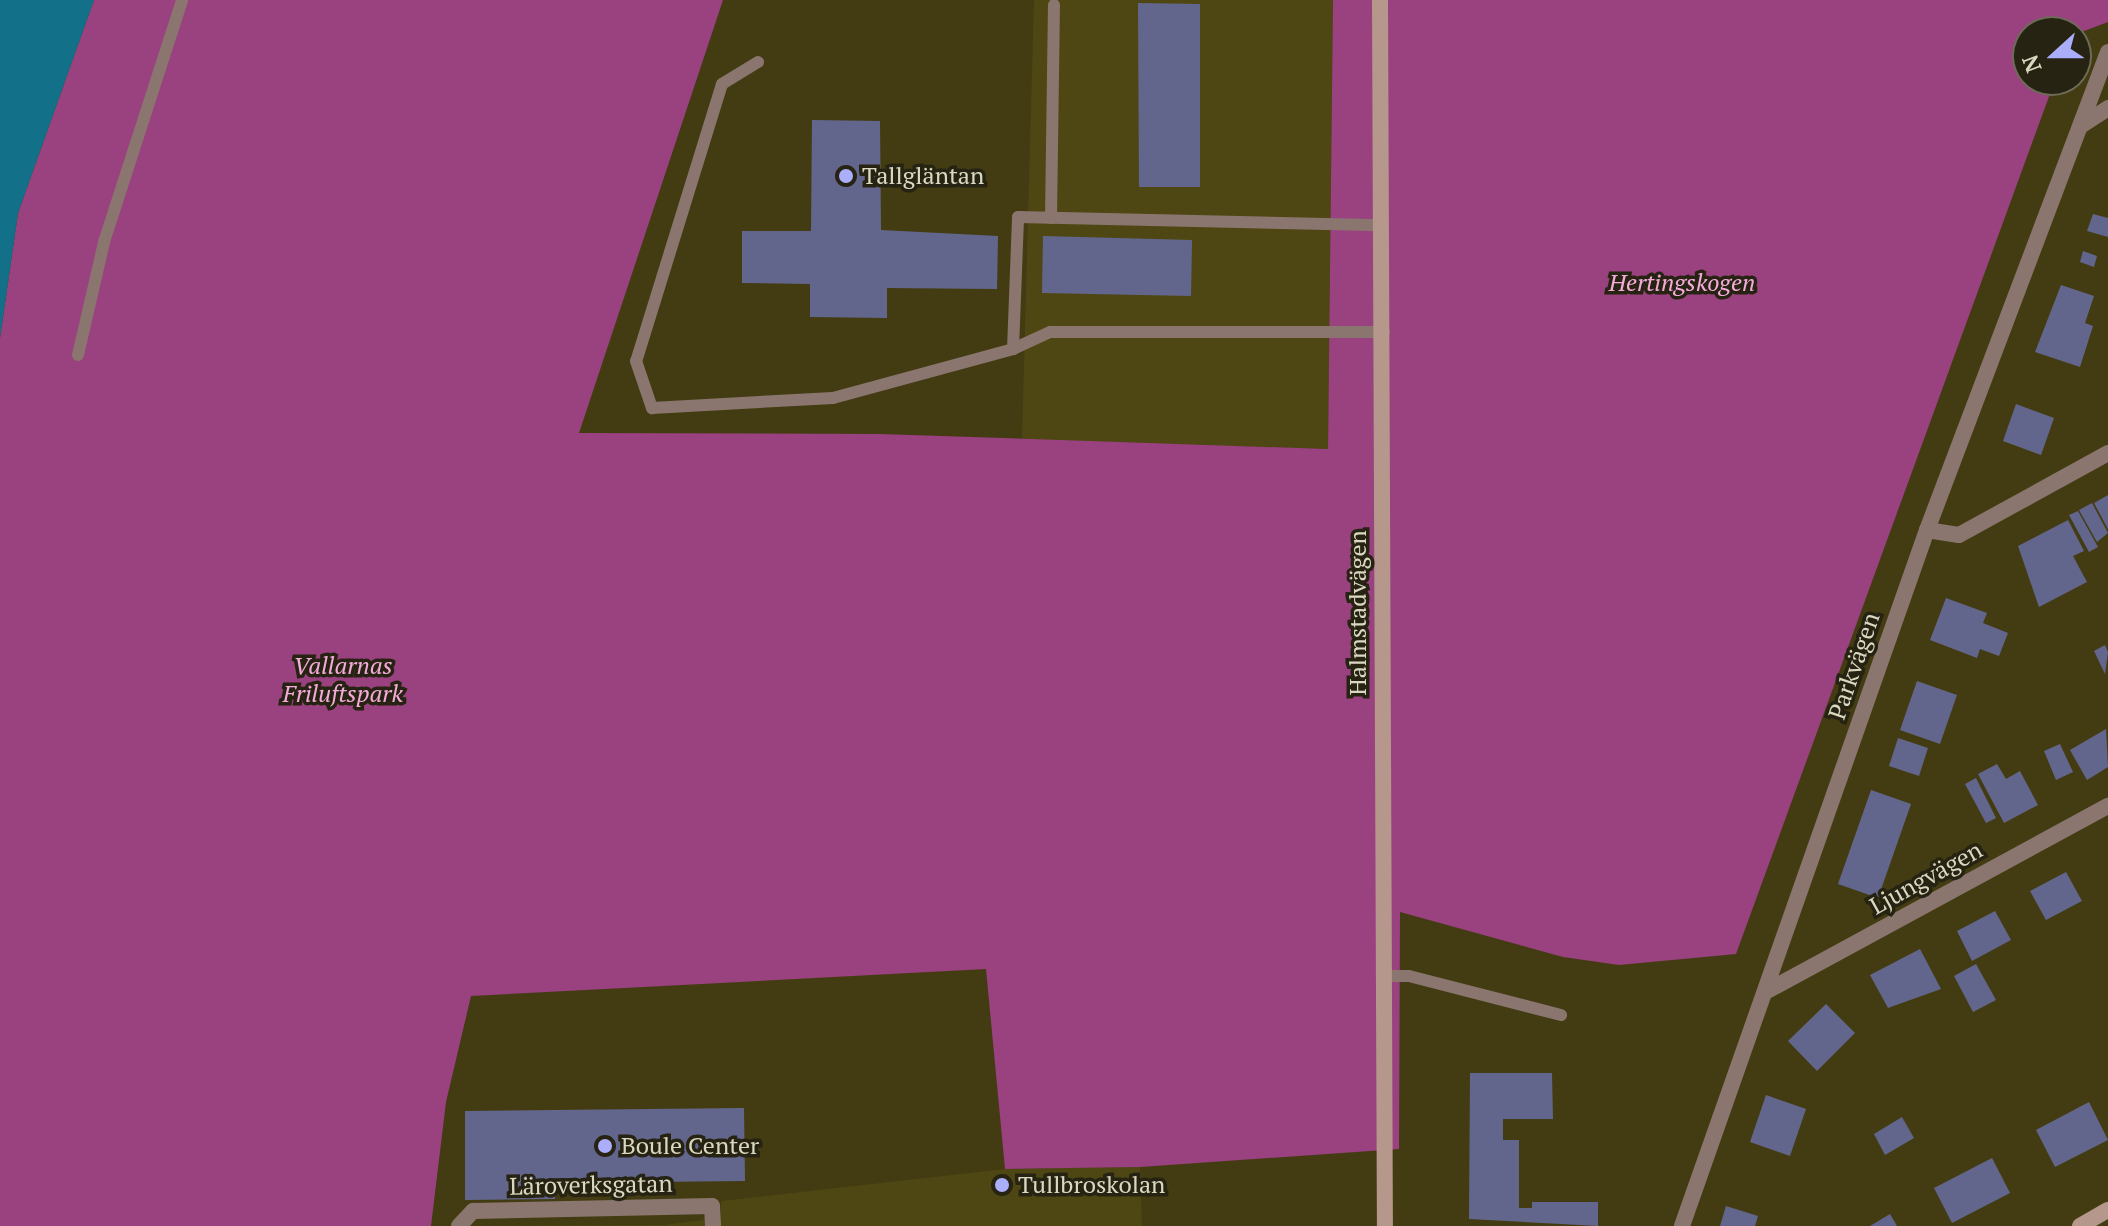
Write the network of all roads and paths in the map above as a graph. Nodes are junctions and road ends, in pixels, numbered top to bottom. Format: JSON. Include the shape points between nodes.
{"nodes":[{"id":1,"x":182,"y":0,"type":"edge"},
{"id":2,"x":1380,"y":0,"type":"edge"},
{"id":3,"x":1054,"y":5,"type":"dead end"},
{"id":4,"x":2108,"y":52,"type":"edge"},
{"id":5,"x":758,"y":62,"type":"dead end"},
{"id":6,"x":2108,"y":108,"type":"edge"},
{"id":7,"x":2082,"y":125,"type":"junction"},
{"id":8,"x":1051,"y":218,"type":"junction"},
{"id":9,"x":1382,"y":225,"type":"junction"},
{"id":10,"x":1384,"y":332,"type":"junction"},
{"id":11,"x":1013,"y":349,"type":"junction"},
{"id":12,"x":78,"y":355,"type":"dead end"},
{"id":13,"x":2108,"y":453,"type":"edge"},
{"id":14,"x":1927,"y":530,"type":"junction"},
{"id":15,"x":2108,"y":806,"type":"edge"},
{"id":16,"x":1382,"y":976,"type":"junction"},
{"id":17,"x":1767,"y":991,"type":"junction"},
{"id":18,"x":1561,"y":1015,"type":"dead end"},
{"id":19,"x":2108,"y":1210,"type":"edge"},
{"id":20,"x":459,"y":1226,"type":"edge"},
{"id":21,"x":713,"y":1226,"type":"edge"},
{"id":22,"x":1385,"y":1226,"type":"edge"},
{"id":23,"x":1682,"y":1226,"type":"edge"},
{"id":24,"x":2080,"y":1226,"type":"edge"}],
"edges":[{"from":1,"to":12,"type":"lane","via":[[104,242]]},
{"from":2,"to":9,"type":"main road","name":"Halmstadvägen"},
{"from":3,"to":8,"type":"lane"},
{"from":4,"to":7,"type":"street","name":"Parkvägen"},
{"from":5,"to":11,"type":"lane","via":[[722,84],[636,361],[652,408],[833,398]]},
{"from":6,"to":7,"type":"street"},
{"from":7,"to":14,"type":"street","name":"Parkvägen"},
{"from":8,"to":9,"type":"lane"},
{"from":8,"to":11,"type":"lane","via":[[1018,217]]},
{"from":9,"to":10,"type":"main road","name":"Halmstadvägen"},
{"from":10,"to":11,"type":"lane","via":[[1050,332]]},
{"from":10,"to":16,"type":"main road","name":"Halmstadvägen"},
{"from":13,"to":14,"type":"street","via":[[1959,535]]},
{"from":14,"to":17,"type":"street","name":"Parkvägen"},
{"from":15,"to":17,"type":"street","name":"Ljungvägen"},
{"from":16,"to":18,"type":"lane","via":[[1409,976]]},
{"from":16,"to":22,"type":"main road","name":"Halmstadvägen"},
{"from":17,"to":23,"type":"street","name":"Parkvägen"},
{"from":19,"to":24,"type":"main road"},
{"from":20,"to":21,"type":"street","name":"Läroverksgatan","via":[[473,1211],[712,1206]]}]}
